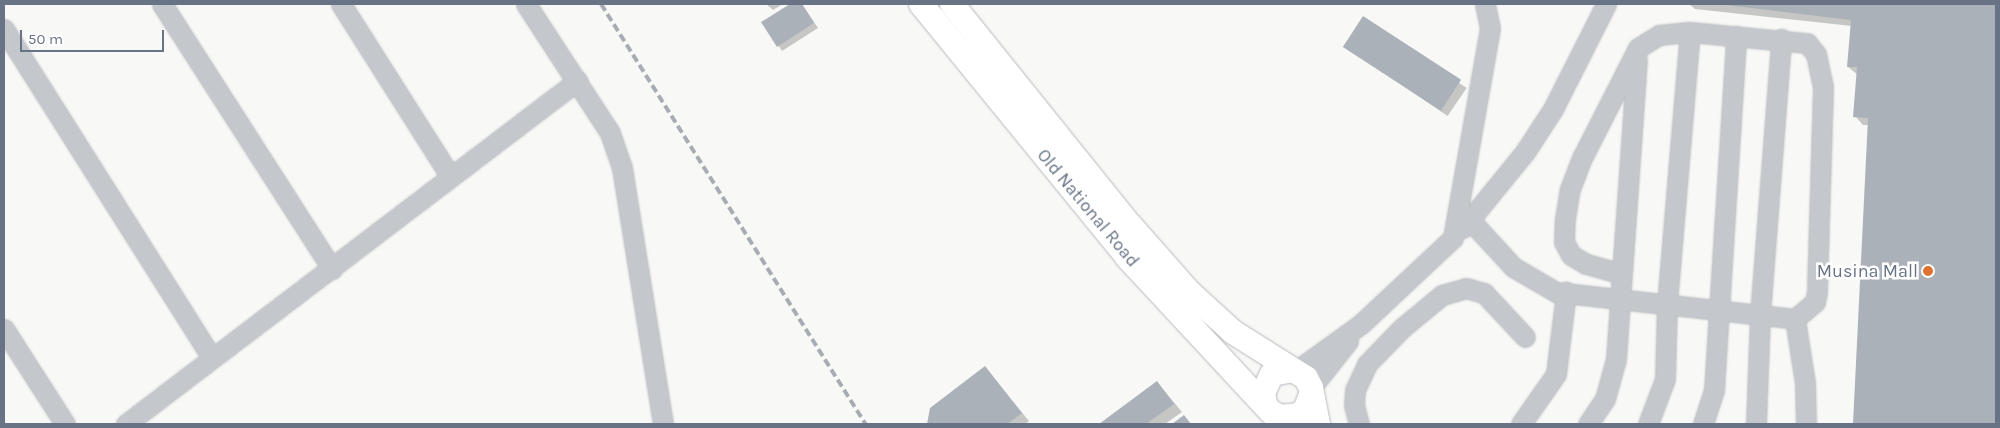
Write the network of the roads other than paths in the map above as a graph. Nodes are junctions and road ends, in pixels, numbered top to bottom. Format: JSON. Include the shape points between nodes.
{"nodes":[{"id":1,"x":162,"y":4,"type":"edge"},
{"id":2,"x":341,"y":4,"type":"edge"},
{"id":3,"x":526,"y":4,"type":"edge"},
{"id":4,"x":921,"y":4,"type":"edge"},
{"id":5,"x":952,"y":4,"type":"edge"},
{"id":6,"x":1485,"y":4,"type":"edge"},
{"id":7,"x":1606,"y":4,"type":"edge"},
{"id":8,"x":4,"y":29,"type":"edge"},
{"id":9,"x":1690,"y":32,"type":"junction"},
{"id":10,"x":1736,"y":36,"type":"junction"},
{"id":11,"x":1781,"y":39,"type":"junction"},
{"id":12,"x":1638,"y":48,"type":"junction"},
{"id":13,"x":577,"y":81,"type":"junction"},
{"id":14,"x":451,"y":177,"type":"junction"},
{"id":15,"x":1470,"y":220,"type":"junction"},
{"id":16,"x":1453,"y":238,"type":"junction"},
{"id":17,"x":332,"y":268,"type":"junction"},
{"id":18,"x":1622,"y":274,"type":"junction"},
{"id":19,"x":1566,"y":292,"type":"junction"},
{"id":20,"x":1620,"y":299,"type":"junction"},
{"id":21,"x":1667,"y":304,"type":"junction"},
{"id":22,"x":1719,"y":310,"type":"junction"},
{"id":23,"x":1760,"y":315,"type":"junction"},
{"id":24,"x":1795,"y":319,"type":"junction"},
{"id":25,"x":4,"y":328,"type":"edge"},
{"id":26,"x":1525,"y":337,"type":"dead end"},
{"id":27,"x":211,"y":357,"type":"junction"},
{"id":28,"x":1303,"y":380,"type":"junction"},
{"id":29,"x":1277,"y":415,"type":"edge"},
{"id":30,"x":65,"y":424,"type":"edge"},
{"id":31,"x":126,"y":424,"type":"edge"},
{"id":32,"x":662,"y":424,"type":"edge"},
{"id":33,"x":1318,"y":424,"type":"edge"},
{"id":34,"x":1359,"y":424,"type":"edge"},
{"id":35,"x":1521,"y":424,"type":"edge"},
{"id":36,"x":1588,"y":424,"type":"edge"},
{"id":37,"x":1648,"y":424,"type":"edge"},
{"id":38,"x":1703,"y":424,"type":"edge"},
{"id":39,"x":1756,"y":424,"type":"edge"},
{"id":40,"x":1806,"y":424,"type":"edge"}],
"edges":[{"from":1,"to":17,"type":"street"},
{"from":2,"to":14,"type":"street"},
{"from":3,"to":13,"type":"street"},
{"from":4,"to":29,"type":"main road","name":"Old National Road","via":[[1127,258]]},
{"from":5,"to":28,"type":"main road","name":"Old National Road","via":[[1130,225],[1189,292],[1233,332]]},
{"from":6,"to":16,"type":"street","via":[[1490,28]]},
{"from":7,"to":15,"type":"street","via":[[1553,109],[1524,152]]},
{"from":8,"to":27,"type":"street"},
{"from":9,"to":10,"type":"street"},
{"from":9,"to":12,"type":"street","via":[[1659,34]]},
{"from":9,"to":21,"type":"street"},
{"from":10,"to":11,"type":"street"},
{"from":10,"to":22,"type":"street"},
{"from":11,"to":23,"type":"street"},
{"from":11,"to":24,"type":"street","via":[[1801,40],[1812,47],[1823,87],[1817,292],[1815,302]]},
{"from":12,"to":18,"type":"street"},
{"from":12,"to":18,"type":"street","via":[[1582,158],[1570,189],[1565,219],[1564,242],[1571,255],[1586,264]]},
{"from":13,"to":14,"type":"street"},
{"from":13,"to":32,"type":"street","via":[[610,133],[622,168]]},
{"from":14,"to":17,"type":"street"},
{"from":15,"to":16,"type":"street"},
{"from":15,"to":19,"type":"street","via":[[1513,267],[1556,292]]},
{"from":16,"to":28,"type":"street"},
{"from":17,"to":27,"type":"street"},
{"from":18,"to":20,"type":"street"},
{"from":19,"to":20,"type":"street"},
{"from":19,"to":35,"type":"street","via":[[1556,374]]},
{"from":20,"to":21,"type":"street"},
{"from":20,"to":36,"type":"street","via":[[1611,384],[1605,400]]},
{"from":21,"to":22,"type":"street"},
{"from":21,"to":37,"type":"street","via":[[1665,379]]},
{"from":22,"to":23,"type":"street"},
{"from":22,"to":38,"type":"street","via":[[1713,396]]},
{"from":23,"to":24,"type":"street"},
{"from":23,"to":39,"type":"street"},
{"from":24,"to":40,"type":"street","via":[[1805,383]]},
{"from":25,"to":30,"type":"street"},
{"from":26,"to":34,"type":"street","via":[[1484,294],[1466,288],[1442,295],[1402,328],[1367,364],[1355,390],[1354,405]]},
{"from":27,"to":31,"type":"street"},
{"from":28,"to":29,"type":"main road","via":[[1305,410],[1298,415]]},
{"from":28,"to":29,"type":"main road","via":[[1272,374],[1263,393]]},
{"from":28,"to":33,"type":"main road"}]}
